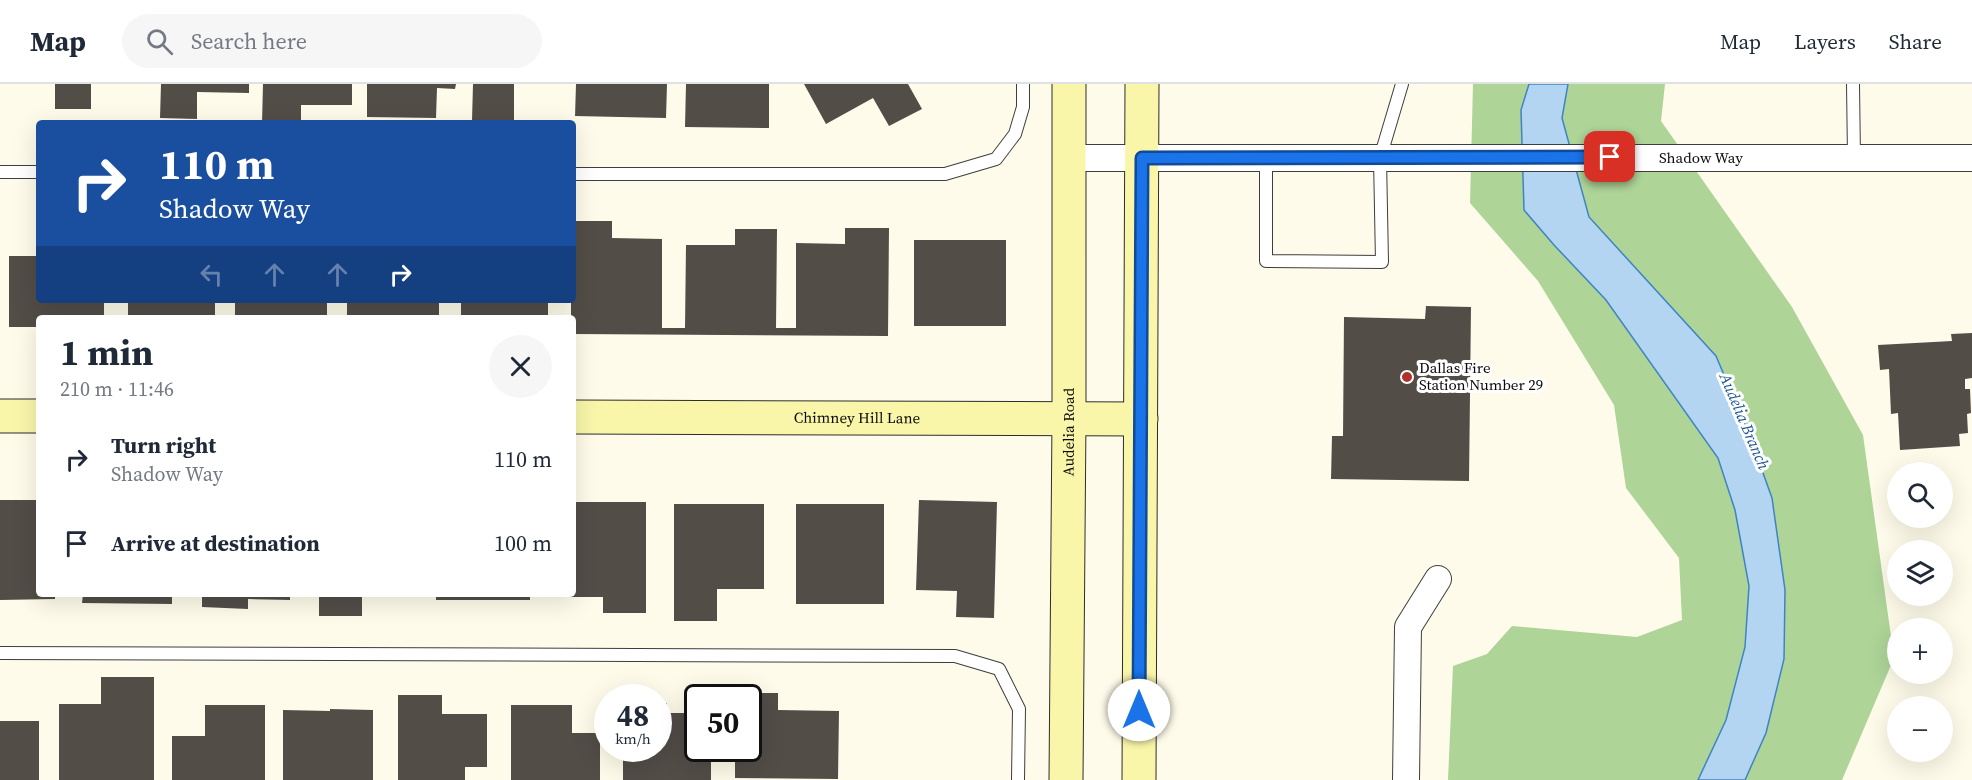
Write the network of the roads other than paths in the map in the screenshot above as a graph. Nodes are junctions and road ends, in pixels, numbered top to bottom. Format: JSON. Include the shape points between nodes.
{"nodes":[{"id":1,"x":1023,"y":84,"type":"edge"},
{"id":2,"x":1068,"y":84,"type":"edge"},
{"id":3,"x":1142,"y":84,"type":"edge"},
{"id":4,"x":1402,"y":84,"type":"edge"},
{"id":5,"x":1853,"y":84,"type":"edge"},
{"id":6,"x":1068,"y":158,"type":"junction"},
{"id":7,"x":1142,"y":158,"type":"junction"},
{"id":8,"x":1266,"y":158,"type":"junction"},
{"id":9,"x":1380,"y":158,"type":"junction"},
{"id":10,"x":1854,"y":158,"type":"junction"},
{"id":11,"x":1972,"y":158,"type":"edge"},
{"id":12,"x":0,"y":172,"type":"edge"},
{"id":13,"x":36,"y":172,"type":"edge"},
{"id":14,"x":576,"y":174,"type":"edge"},
{"id":15,"x":0,"y":416,"type":"edge"},
{"id":16,"x":36,"y":417,"type":"edge"},
{"id":17,"x":576,"y":417,"type":"edge"},
{"id":18,"x":1068,"y":418,"type":"junction"},
{"id":19,"x":1141,"y":419,"type":"junction"},
{"id":20,"x":1438,"y":579,"type":"dead end"},
{"id":21,"x":0,"y":653,"type":"edge"},
{"id":22,"x":1018,"y":780,"type":"edge"},
{"id":23,"x":1065,"y":780,"type":"edge"},
{"id":24,"x":1139,"y":780,"type":"edge"},
{"id":25,"x":1406,"y":780,"type":"edge"}],
"edges":[{"from":1,"to":14,"type":"lane","via":[[1023,107],[1015,134],[996,159],[945,174]]},
{"from":2,"to":6,"type":"main road","name":"Audelia Road"},
{"from":3,"to":7,"type":"main road"},
{"from":4,"to":9,"type":"lane"},
{"from":5,"to":10,"type":"lane"},
{"from":6,"to":7,"type":"street","name":"Shadow Way"},
{"from":6,"to":18,"type":"main road","name":"Audelia Road"},
{"from":7,"to":8,"type":"street","name":"Shadow Way"},
{"from":7,"to":19,"type":"main road"},
{"from":8,"to":9,"type":"street","name":"Shadow Way"},
{"from":8,"to":9,"type":"lane","via":[[1266,261],[1382,262]]},
{"from":9,"to":10,"type":"street","name":"Shadow Way"},
{"from":10,"to":11,"type":"street","name":"Shadow Way"},
{"from":12,"to":13,"type":"lane"},
{"from":15,"to":16,"type":"main road"},
{"from":17,"to":18,"type":"main road","name":"Chimney Hill Lane"},
{"from":18,"to":19,"type":"main road","name":"Chimney Hill Lane"},
{"from":18,"to":23,"type":"main road","name":"Audelia Road"},
{"from":19,"to":24,"type":"main road"},
{"from":20,"to":25,"type":"street","via":[[1408,627]]},
{"from":21,"to":22,"type":"lane","via":[[955,656],[999,669],[1019,709]]}]}
